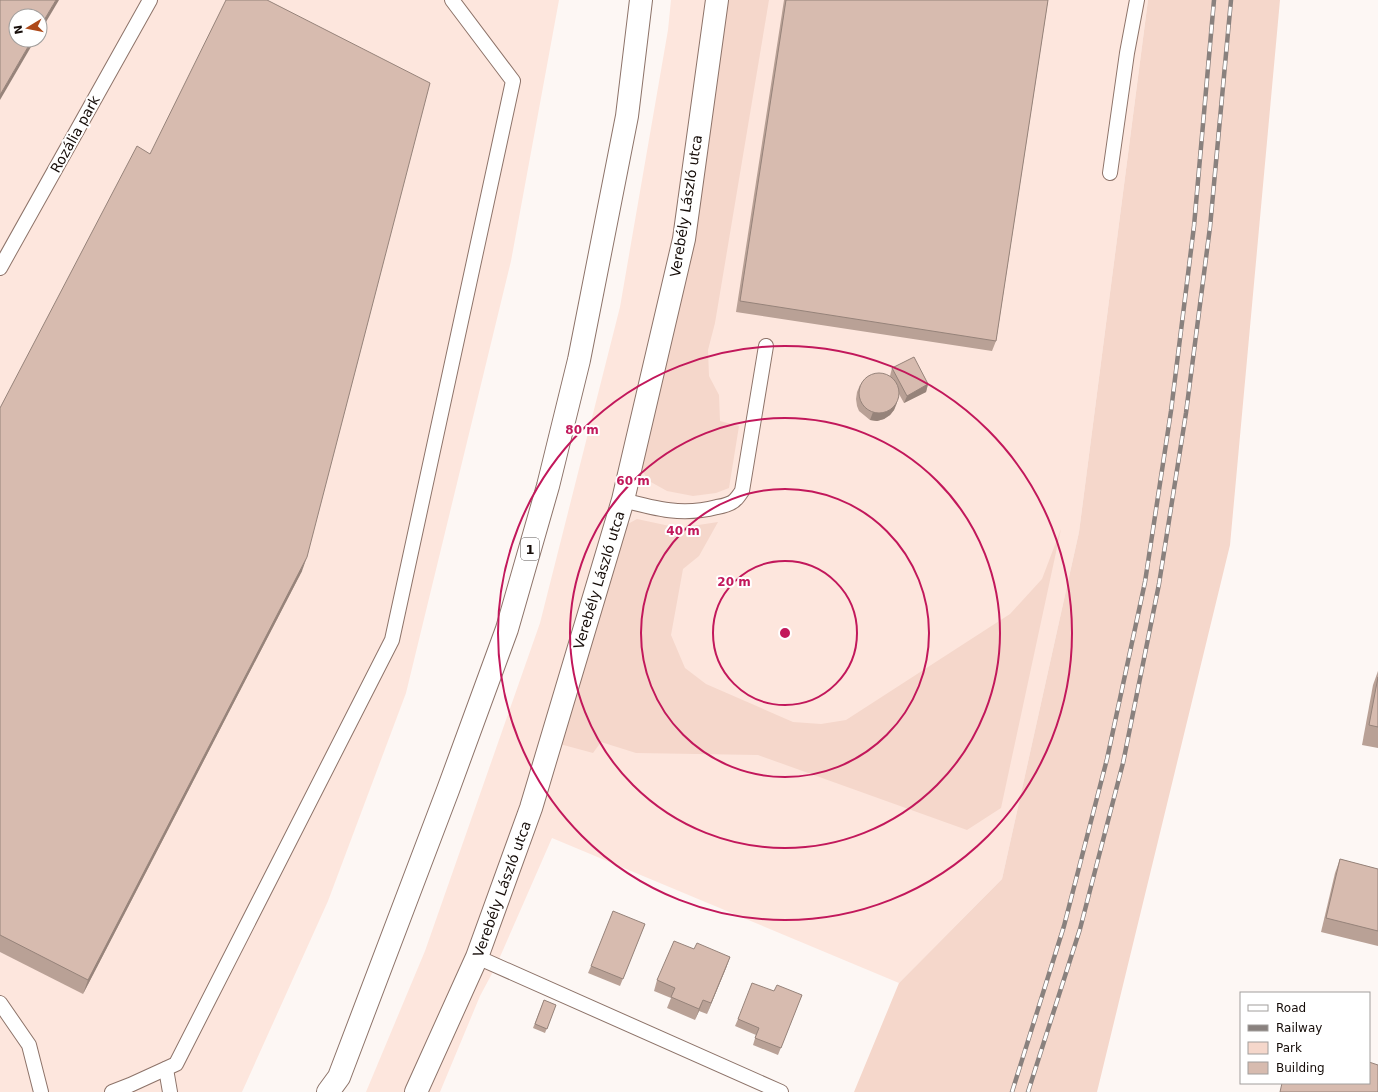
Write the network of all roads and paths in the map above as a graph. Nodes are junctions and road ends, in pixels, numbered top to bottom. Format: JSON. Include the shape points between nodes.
{"nodes":[{"id":1,"x":150,"y":0,"type":"edge"},
{"id":2,"x":452,"y":0,"type":"edge"},
{"id":3,"x":641,"y":0,"type":"edge"},
{"id":4,"x":717,"y":0,"type":"edge"},
{"id":5,"x":1137,"y":0,"type":"edge"},
{"id":6,"x":1110,"y":173,"type":"dead end"},
{"id":7,"x":2,"y":258,"type":"edge"},
{"id":8,"x":766,"y":346,"type":"dead end"},
{"id":9,"x":623,"y":500,"type":"junction"},
{"id":10,"x":477,"y":957,"type":"junction"},
{"id":11,"x":0,"y":1003,"type":"edge"},
{"id":12,"x":166,"y":1069,"type":"junction"},
{"id":13,"x":335,"y":1087,"type":"edge"},
{"id":14,"x":41,"y":1092,"type":"edge"},
{"id":15,"x":112,"y":1092,"type":"edge"},
{"id":16,"x":170,"y":1092,"type":"edge"},
{"id":17,"x":416,"y":1092,"type":"edge"},
{"id":18,"x":780,"y":1092,"type":"edge"}],
"edges":[{"from":1,"to":7,"type":"lane","name":"Rozália park"},
{"from":2,"to":12,"type":"lane","via":[[513,81],[392,640],[176,1064]]},
{"from":3,"to":13,"type":"street","number":"1","via":[[627,116],[579,360],[548,486],[507,629]]},
{"from":4,"to":9,"type":"street","name":"Verebély László utca","via":[[684,239]]},
{"from":5,"to":6,"type":"lane"},
{"from":8,"to":9,"type":"lane","via":[[742,491],[736,500],[725,506],[680,512]]},
{"from":9,"to":10,"type":"street","name":"Verebély László utca","via":[[531,808]]},
{"from":10,"to":17,"type":"street","name":"Verebély László utca"},
{"from":10,"to":18,"type":"lane"},
{"from":11,"to":14,"type":"lane","via":[[29,1045]]},
{"from":12,"to":15,"type":"lane"},
{"from":12,"to":16,"type":"lane"}]}
